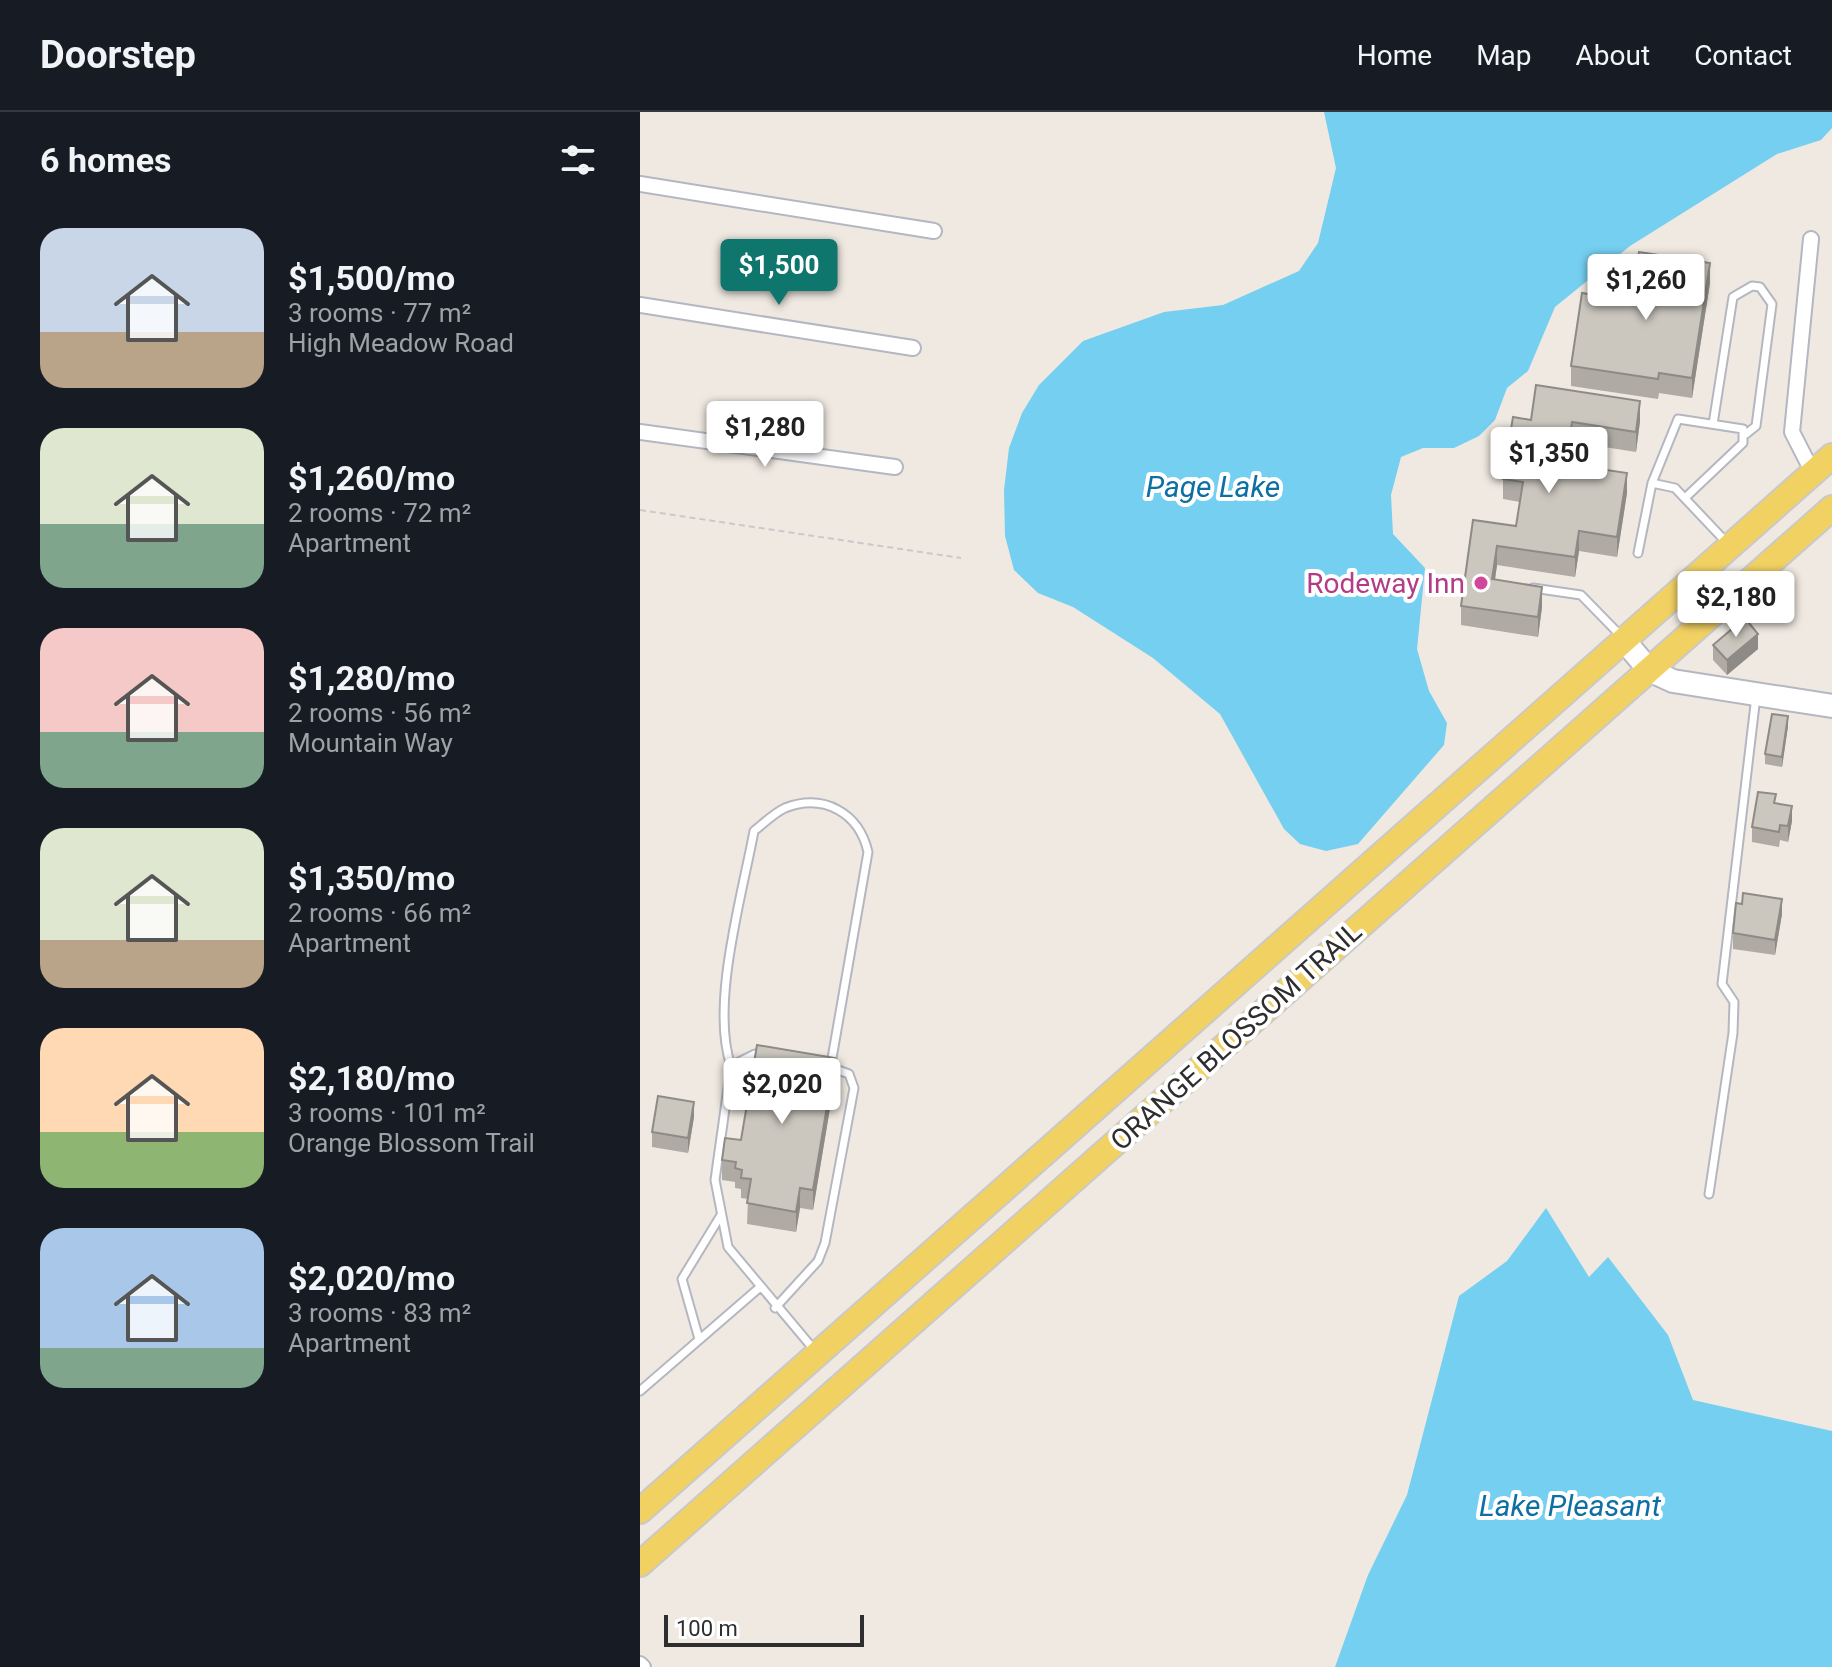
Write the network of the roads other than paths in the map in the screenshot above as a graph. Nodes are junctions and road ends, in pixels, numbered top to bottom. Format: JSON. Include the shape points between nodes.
{"nodes":[{"id":1,"x":640,"y":184,"type":"edge"},
{"id":2,"x":934,"y":231,"type":"dead end"},
{"id":3,"x":1811,"y":239,"type":"dead end"},
{"id":4,"x":640,"y":305,"type":"edge"},
{"id":5,"x":913,"y":348,"type":"dead end"},
{"id":6,"x":1713,"y":424,"type":"junction"},
{"id":7,"x":640,"y":432,"type":"edge"},
{"id":8,"x":1746,"y":434,"type":"junction"},
{"id":9,"x":1832,"y":456,"type":"edge"},
{"id":10,"x":895,"y":467,"type":"dead end"},
{"id":11,"x":1813,"y":473,"type":"junction"},
{"id":12,"x":1652,"y":483,"type":"junction"},
{"id":13,"x":1685,"y":498,"type":"junction"},
{"id":14,"x":1832,"y":508,"type":"edge"},
{"id":15,"x":1729,"y":546,"type":"junction"},
{"id":16,"x":1638,"y":553,"type":"dead end"},
{"id":17,"x":1520,"y":586,"type":"edge"},
{"id":18,"x":1623,"y":639,"type":"junction"},
{"id":19,"x":1649,"y":670,"type":"junction"},
{"id":20,"x":1756,"y":694,"type":"junction"},
{"id":21,"x":1832,"y":706,"type":"edge"},
{"id":22,"x":770,"y":1056,"type":"edge"},
{"id":23,"x":815,"y":1064,"type":"edge"},
{"id":24,"x":731,"y":1066,"type":"junction"},
{"id":25,"x":830,"y":1067,"type":"junction"},
{"id":26,"x":1709,"y":1194,"type":"dead end"},
{"id":27,"x":721,"y":1213,"type":"junction"},
{"id":28,"x":759,"y":1288,"type":"junction"},
{"id":29,"x":775,"y":1308,"type":"junction"},
{"id":30,"x":699,"y":1339,"type":"junction"},
{"id":31,"x":817,"y":1354,"type":"junction"},
{"id":32,"x":843,"y":1384,"type":"junction"},
{"id":33,"x":640,"y":1391,"type":"edge"},
{"id":34,"x":640,"y":1511,"type":"edge"},
{"id":35,"x":640,"y":1564,"type":"edge"}],
"edges":[{"from":1,"to":2,"type":"street"},
{"from":3,"to":11,"type":"street","via":[[1792,432]]},
{"from":4,"to":5,"type":"street"},
{"from":6,"to":8,"type":"lane"},
{"from":6,"to":8,"type":"lane","via":[[1733,297],[1760,287],[1772,304],[1756,426]]},
{"from":6,"to":12,"type":"lane","via":[[1678,419]]},
{"from":7,"to":10,"type":"street"},
{"from":8,"to":13,"type":"lane","via":[[1743,443]]},
{"from":9,"to":11,"type":"main road","name":"ORANGE BLOSSOM TRAIL"},
{"from":11,"to":15,"type":"main road","name":"ORANGE BLOSSOM TRAIL"},
{"from":12,"to":13,"type":"lane","via":[[1675,488]]},
{"from":12,"to":16,"type":"lane"},
{"from":13,"to":15,"type":"lane"},
{"from":14,"to":19,"type":"main road","name":"ORANGE BLOSSOM TRAIL"},
{"from":15,"to":18,"type":"main road","name":"ORANGE BLOSSOM TRAIL"},
{"from":17,"to":18,"type":"lane","via":[[1581,595]]},
{"from":18,"to":19,"type":"street"},
{"from":18,"to":31,"type":"main road","name":"ORANGE BLOSSOM TRAIL"},
{"from":19,"to":20,"type":"street","via":[[1673,681]]},
{"from":19,"to":32,"type":"main road","name":"ORANGE BLOSSOM TRAIL"},
{"from":20,"to":21,"type":"street"},
{"from":20,"to":26,"type":"lane","via":[[1722,984],[1734,1002],[1733,1033]]},
{"from":22,"to":24,"type":"lane","via":[[755,1054]]},
{"from":23,"to":25,"type":"lane"},
{"from":24,"to":25,"type":"lane","via":[[724,1045],[725,994],[754,831],[782,809],[806,802],[849,814],[863,830],[868,852]]},
{"from":24,"to":27,"type":"lane","via":[[715,1180]]},
{"from":25,"to":29,"type":"lane","via":[[849,1074],[854,1088],[825,1243],[818,1261]]},
{"from":27,"to":28,"type":"lane","via":[[728,1247]]},
{"from":27,"to":30,"type":"lane","via":[[682,1279]]},
{"from":28,"to":29,"type":"lane"},
{"from":28,"to":30,"type":"lane"},
{"from":29,"to":31,"type":"lane"},
{"from":30,"to":33,"type":"lane"},
{"from":31,"to":32,"type":"main road"},
{"from":31,"to":34,"type":"main road","name":"ORANGE BLOSSOM TRAIL"},
{"from":32,"to":35,"type":"main road","name":"ORANGE BLOSSOM TRAIL"}]}
